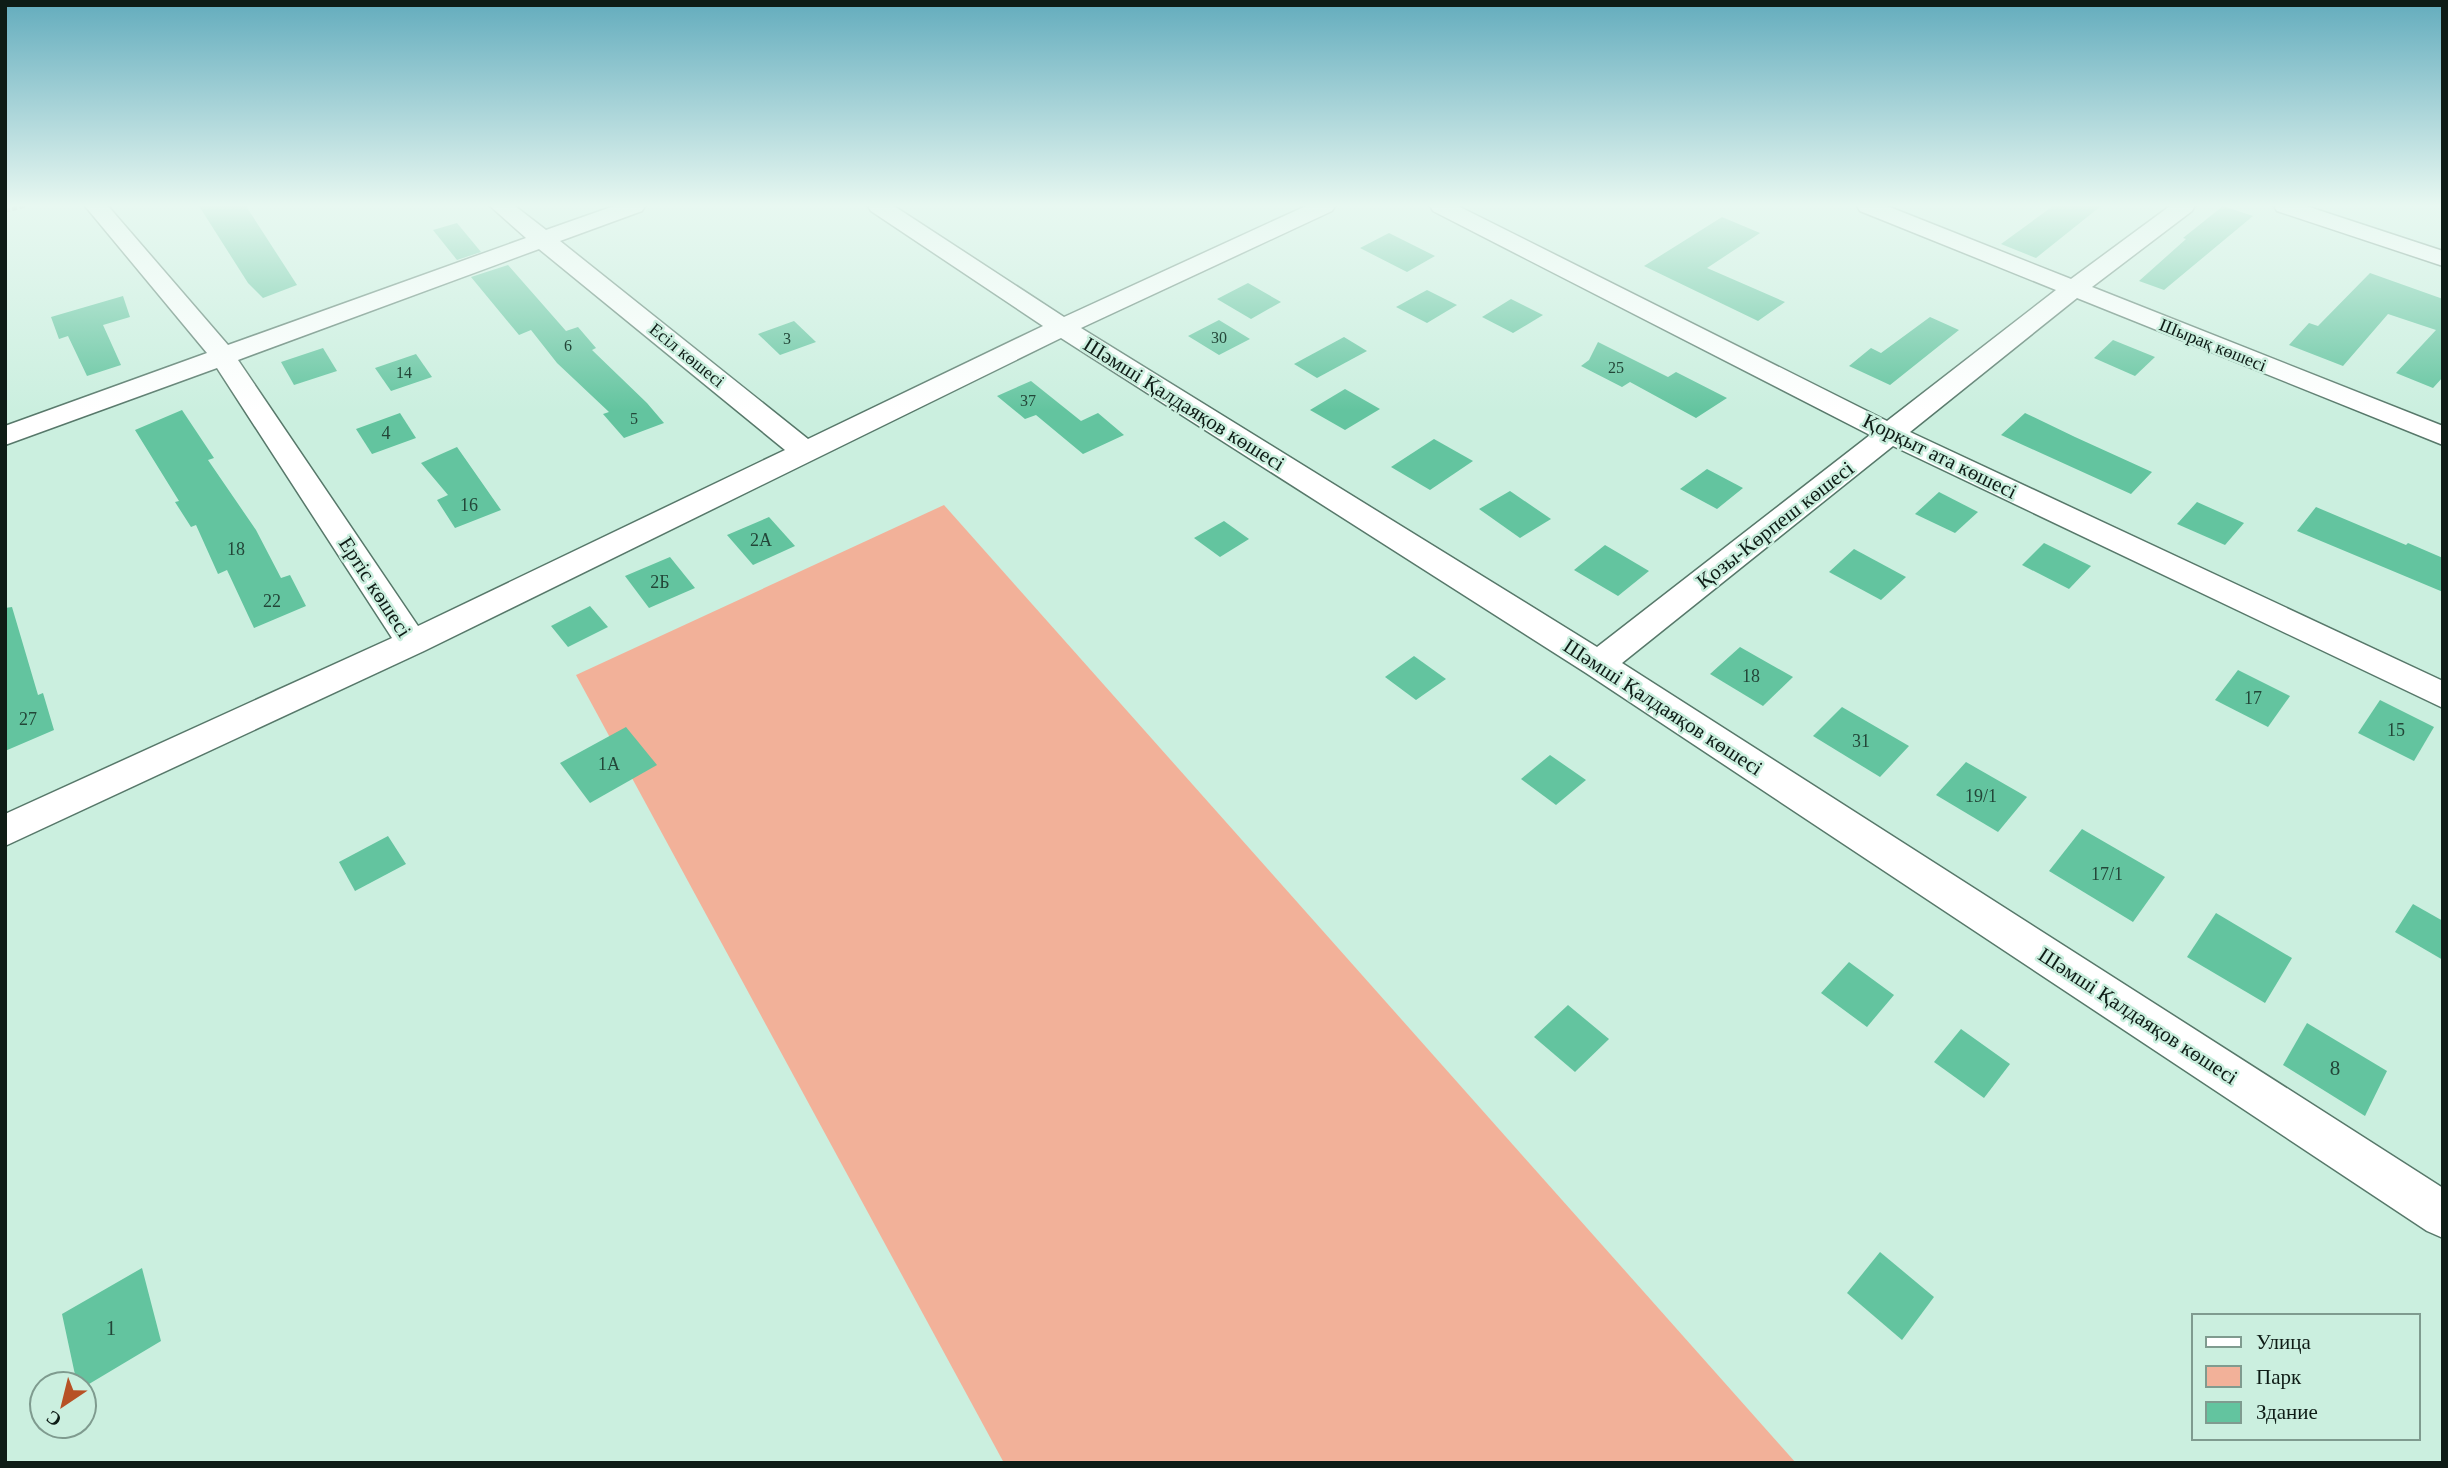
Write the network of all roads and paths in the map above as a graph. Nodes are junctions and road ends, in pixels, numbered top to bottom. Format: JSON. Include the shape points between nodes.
{"nodes":[{"id":1,"x":154,"y":275,"type":"edge"},
{"id":2,"x":442,"y":275,"type":"edge"},
{"id":3,"x":587,"y":275,"type":"edge"},
{"id":4,"x":983,"y":275,"type":"edge"},
{"id":5,"x":1175,"y":275,"type":"edge"},
{"id":6,"x":1578,"y":275,"type":"edge"},
{"id":7,"x":2038,"y":275,"type":"edge"},
{"id":8,"x":2092,"y":275,"type":"edge"},
{"id":9,"x":2073,"y":289,"type":"junction"},
{"id":10,"x":1062,"y":327,"type":"junction"},
{"id":11,"x":222,"y":355,"type":"junction"},
{"id":12,"x":1891,"y":434,"type":"junction"},
{"id":13,"x":5,"y":436,"type":"edge"},
{"id":14,"x":2443,"y":436,"type":"edge"},
{"id":15,"x":807,"y":453,"type":"junction"},
{"id":16,"x":412,"y":643,"type":"junction"},
{"id":17,"x":1598,"y":664,"type":"junction"},
{"id":18,"x":2443,"y":696,"type":"edge"},
{"id":19,"x":5,"y":831,"type":"edge"},
{"id":20,"x":2443,"y":1215,"type":"edge"}],
"edges":[{"from":1,"to":11,"type":"street","name":"Ертіс көшесі"},
{"from":2,"to":11,"type":"street"},
{"from":3,"to":15,"type":"street","name":"Есіл көшесі"},
{"from":4,"to":10,"type":"street","name":"Шәмші Қалдаяқов көшесі"},
{"from":5,"to":10,"type":"street"},
{"from":6,"to":12,"type":"street","name":"Қорқыт ата көшесі"},
{"from":7,"to":9,"type":"street","name":"Шырақ көшесі"},
{"from":8,"to":9,"type":"street","name":"Қозы-Көрпеш көшесі"},
{"from":9,"to":12,"type":"street","name":"Қозы-Көрпеш көшесі"},
{"from":9,"to":14,"type":"street","name":"Шырақ көшесі"},
{"from":10,"to":15,"type":"street"},
{"from":10,"to":17,"type":"street","name":"Шәмші Қалдаяқов көшесі"},
{"from":11,"to":13,"type":"street"},
{"from":11,"to":16,"type":"street","name":"Ертіс көшесі"},
{"from":12,"to":17,"type":"street","name":"Қозы-Көрпеш көшесі"},
{"from":12,"to":18,"type":"street","name":"Қорқыт ата көшесі"},
{"from":15,"to":16,"type":"street"},
{"from":16,"to":19,"type":"street","name":"Ертіс көшесі"},
{"from":17,"to":20,"type":"street","name":"Шәмші Қалдаяқов көшесі"}]}
